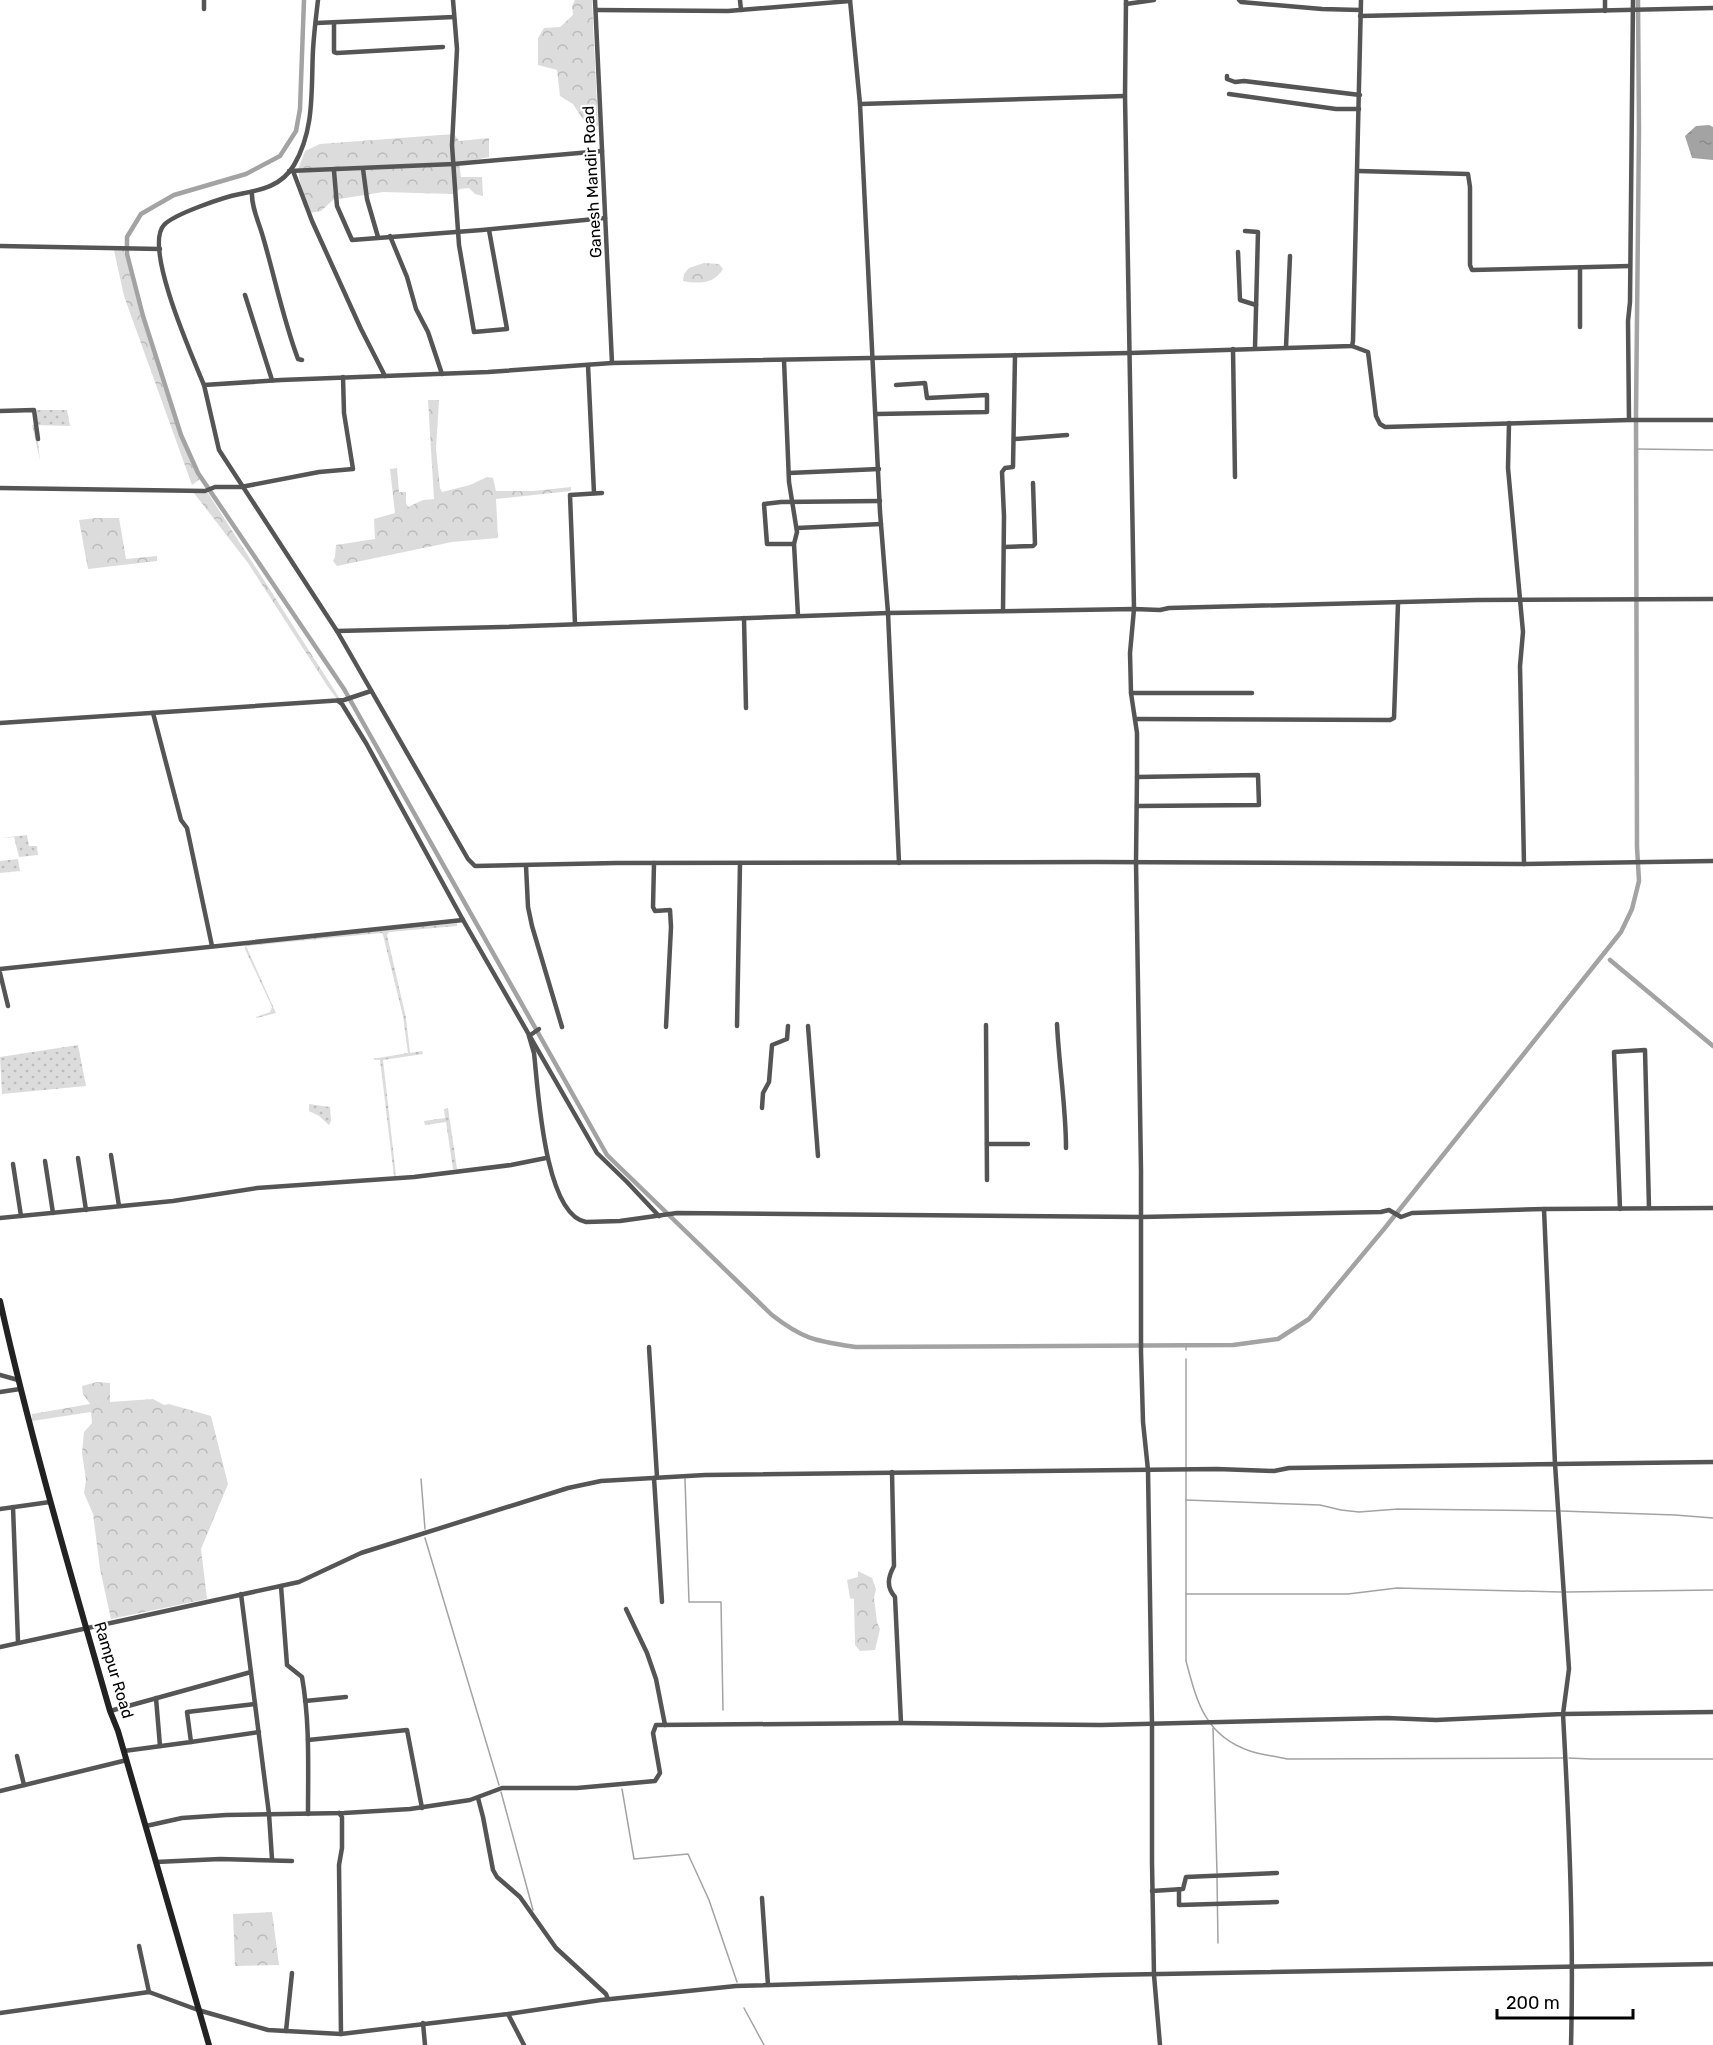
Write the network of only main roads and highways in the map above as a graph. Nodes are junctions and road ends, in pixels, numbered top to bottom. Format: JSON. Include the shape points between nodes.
{"nodes":[{"id":1,"x":0,"y":1301,"type":"edge"},
{"id":2,"x":209,"y":2045,"type":"edge"}],
"edges":[{"from":1,"to":2,"type":"main road","name":"Rampur Road","via":[[50,1502]]}]}
